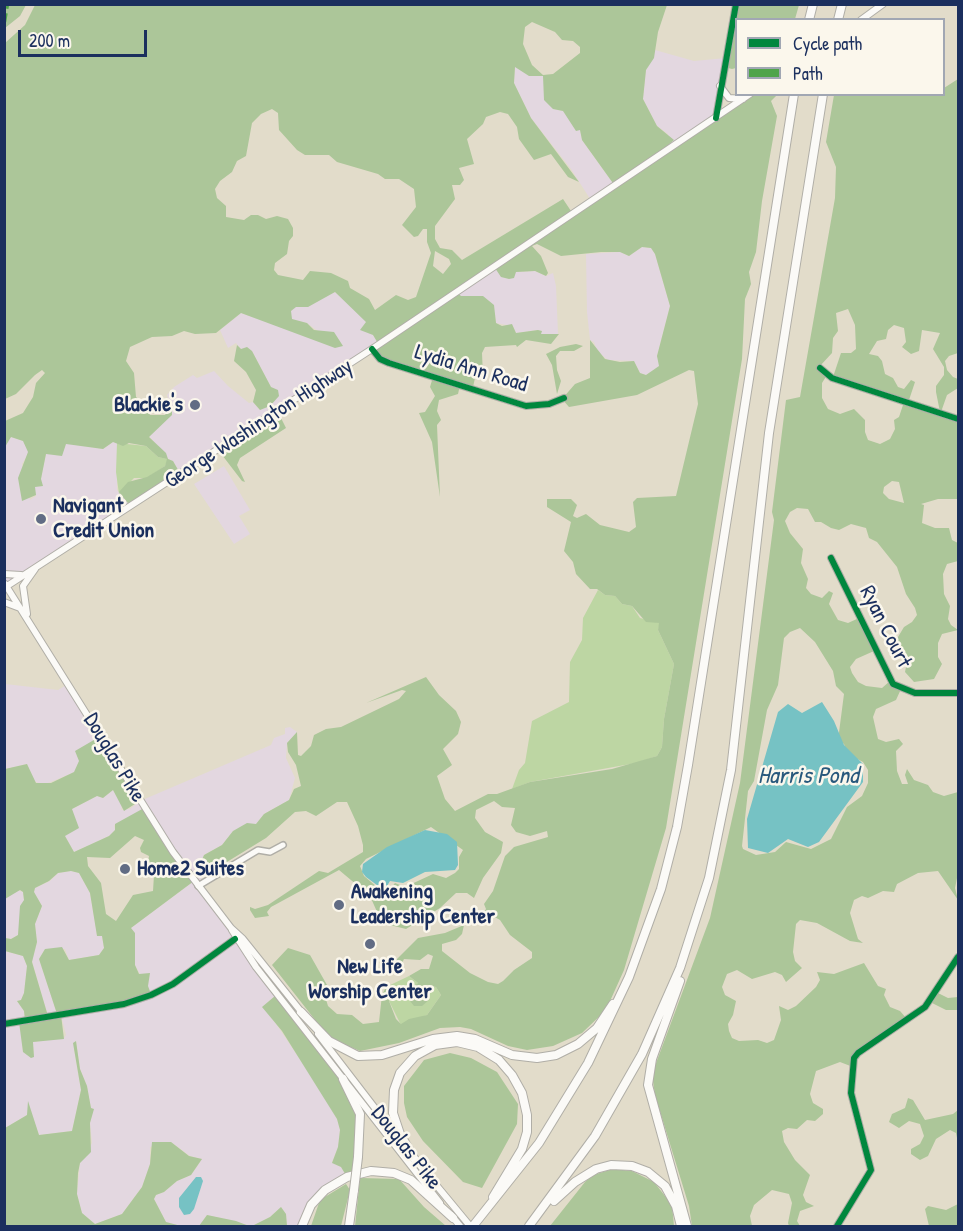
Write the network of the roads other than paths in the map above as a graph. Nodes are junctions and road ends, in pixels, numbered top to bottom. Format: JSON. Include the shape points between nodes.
{"nodes":[{"id":1,"x":736,"y":4,"type":"edge"},
{"id":2,"x":883,"y":4,"type":"edge"},
{"id":3,"x":864,"y":18,"type":"edge"},
{"id":4,"x":720,"y":86,"type":"junction"},
{"id":5,"x":794,"y":96,"type":"edge"},
{"id":6,"x":823,"y":96,"type":"edge"},
{"id":7,"x":747,"y":97,"type":"edge"},
{"id":8,"x":716,"y":118,"type":"junction"},
{"id":9,"x":372,"y":349,"type":"junction"},
{"id":10,"x":820,"y":368,"type":"dead end"},
{"id":11,"x":564,"y":398,"type":"dead end"},
{"id":12,"x":958,"y":419,"type":"edge"},
{"id":13,"x":831,"y":558,"type":"dead end"},
{"id":14,"x":35,"y":568,"type":"junction"},
{"id":15,"x":4,"y":574,"type":"edge"},
{"id":16,"x":5,"y":586,"type":"edge"},
{"id":17,"x":4,"y":602,"type":"edge"},
{"id":18,"x":21,"y":609,"type":"junction"},
{"id":19,"x":30,"y":622,"type":"junction"},
{"id":20,"x":958,"y":693,"type":"edge"},
{"id":21,"x":283,"y":845,"type":"dead end"},
{"id":22,"x":198,"y":886,"type":"junction"},
{"id":23,"x":701,"y":908,"type":"junction"},
{"id":24,"x":231,"y":928,"type":"junction"},
{"id":25,"x":235,"y":939,"type":"junction"},
{"id":26,"x":958,"y":957,"type":"edge"},
{"id":27,"x":629,"y":978,"type":"junction"},
{"id":28,"x":301,"y":1012,"type":"junction"},
{"id":29,"x":4,"y":1024,"type":"edge"},
{"id":30,"x":343,"y":1079,"type":"junction"},
{"id":31,"x":415,"y":1160,"type":"junction"},
{"id":32,"x":455,"y":1217,"type":"junction"},
{"id":33,"x":302,"y":1227,"type":"edge"},
{"id":34,"x":349,"y":1227,"type":"edge"},
{"id":35,"x":460,"y":1227,"type":"edge"},
{"id":36,"x":472,"y":1227,"type":"edge"},
{"id":37,"x":530,"y":1227,"type":"edge"},
{"id":38,"x":681,"y":1227,"type":"edge"},
{"id":39,"x":687,"y":1227,"type":"edge"},
{"id":40,"x":837,"y":1227,"type":"edge"}],
"edges":[{"from":1,"to":4,"type":"street"},
{"from":2,"to":3,"type":"main road"},
{"from":4,"to":7,"type":"main road","via":[[729,98]]},
{"from":4,"to":8,"type":"street"},
{"from":5,"to":27,"type":"highway","via":[[683,796],[659,896]]},
{"from":6,"to":23,"type":"highway","via":[[771,423],[731,770]]},
{"from":7,"to":8,"type":"main road","name":"George Washington Highway"},
{"from":8,"to":9,"type":"main road","name":"George Washington Highway"},
{"from":9,"to":11,"type":"street","name":"Lydia Ann Road","via":[[389,363],[526,406],[542,406]]},
{"from":9,"to":14,"type":"main road","name":"George Washington Highway"},
{"from":10,"to":12,"type":"street","via":[[832,378]]},
{"from":13,"to":20,"type":"street","name":"Ryan Court","via":[[893,684],[915,693]]},
{"from":14,"to":15,"type":"main road","via":[[16,576]]},
{"from":14,"to":16,"type":"main road","name":"George Washington Highway"},
{"from":14,"to":19,"type":"main road","via":[[23,589]]},
{"from":16,"to":18,"type":"main road","name":"Douglas Pike"},
{"from":17,"to":18,"type":"main road"},
{"from":18,"to":19,"type":"main road","name":"Douglas Pike"},
{"from":19,"to":22,"type":"main road","name":"Douglas Pike","via":[[159,831]]},
{"from":21,"to":22,"type":"street","via":[[270,852],[258,850]]},
{"from":22,"to":24,"type":"main road","name":"Douglas Pike"},
{"from":23,"to":37,"type":"highway","via":[[674,982],[634,1068],[586,1150]]},
{"from":23,"to":39,"type":"highway","via":[[648,1080]]},
{"from":24,"to":25,"type":"main road","name":"Douglas Pike"},
{"from":24,"to":28,"type":"main road","name":"Douglas Pike"},
{"from":25,"to":29,"type":"street","via":[[173,984],[151,995],[124,1004]]},
{"from":25,"to":30,"type":"main road","name":"Douglas Pike"},
{"from":26,"to":40,"type":"street","via":[[925,1007],[854,1058],[851,1093],[871,1170]]},
{"from":27,"to":28,"type":"highway","via":[[588,1036],[568,1050],[543,1057],[512,1055],[475,1039],[457,1036],[382,1055],[358,1056],[329,1041]]},
{"from":27,"to":36,"type":"highway","via":[[600,1042],[565,1104],[520,1169]]},
{"from":28,"to":31,"type":"main road","name":"Douglas Pike"},
{"from":30,"to":32,"type":"main road","name":"Douglas Pike"},
{"from":30,"to":34,"type":"highway","bridge":true,"via":[[360,1114]]},
{"from":31,"to":32,"type":"main road","name":"Douglas Pike"},
{"from":31,"to":36,"type":"highway","via":[[397,1129],[393,1113],[394,1090],[403,1068],[420,1052],[446,1043],[467,1044],[494,1057],[519,1088],[527,1132],[519,1155]]},
{"from":32,"to":33,"type":"highway","via":[[411,1180],[376,1171],[351,1175],[329,1187],[311,1205]]},
{"from":32,"to":35,"type":"main road","name":"Douglas Pike"},
{"from":32,"to":36,"type":"main road","name":"Douglas Pike"},
{"from":37,"to":38,"type":"highway","via":[[580,1178],[616,1165],[643,1170],[662,1182],[674,1200]]}]}
